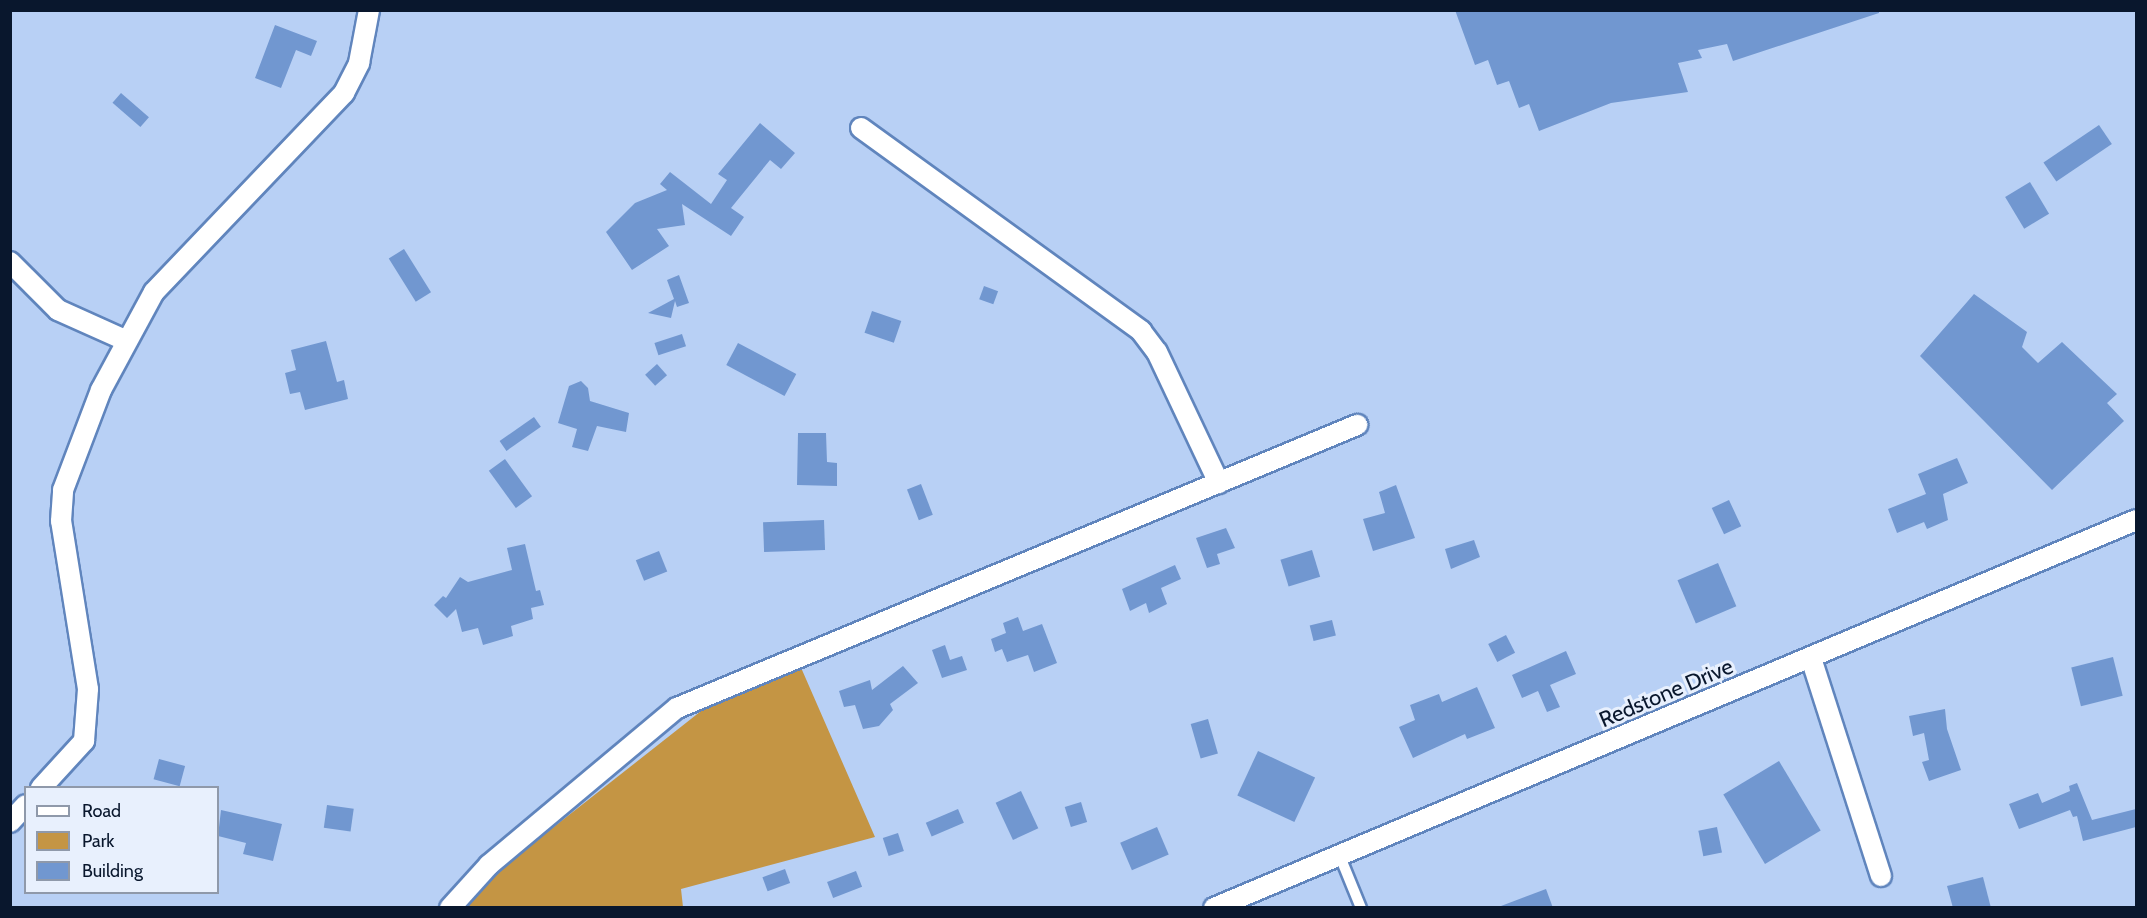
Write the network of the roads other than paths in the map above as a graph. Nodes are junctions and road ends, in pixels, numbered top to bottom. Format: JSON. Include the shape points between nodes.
{"nodes":[{"id":1,"x":369,"y":10,"type":"edge"},
{"id":2,"x":861,"y":128,"type":"dead end"},
{"id":3,"x":10,"y":262,"type":"edge"},
{"id":4,"x":125,"y":340,"type":"junction"},
{"id":5,"x":1357,"y":425,"type":"dead end"},
{"id":6,"x":1219,"y":483,"type":"junction"},
{"id":7,"x":2136,"y":520,"type":"edge"},
{"id":8,"x":1811,"y":658,"type":"junction"},
{"id":9,"x":43,"y":786,"type":"edge"},
{"id":10,"x":24,"y":807,"type":"edge"},
{"id":11,"x":10,"y":822,"type":"edge"},
{"id":12,"x":1339,"y":854,"type":"junction"},
{"id":13,"x":1881,"y":876,"type":"dead end"},
{"id":14,"x":450,"y":908,"type":"edge"},
{"id":15,"x":1214,"y":908,"type":"edge"},
{"id":16,"x":1361,"y":908,"type":"edge"}],
"edges":[{"from":1,"to":4,"type":"street","via":[[359,63],[344,93],[154,292]]},
{"from":2,"to":6,"type":"street","via":[[1141,331],[1156,352]]},
{"from":3,"to":4,"type":"street","via":[[58,310]]},
{"from":4,"to":9,"type":"street","via":[[101,390],[63,490],[61,521],[88,689],[84,741]]},
{"from":5,"to":6,"type":"street"},
{"from":6,"to":14,"type":"street","via":[[677,708],[489,865]]},
{"from":7,"to":8,"type":"street","name":"Redstone Drive"},
{"from":8,"to":12,"type":"street","name":"Redstone Drive"},
{"from":8,"to":13,"type":"street"},
{"from":10,"to":11,"type":"street"},
{"from":12,"to":15,"type":"street","name":"Redstone Drive"},
{"from":12,"to":16,"type":"lane"}]}
